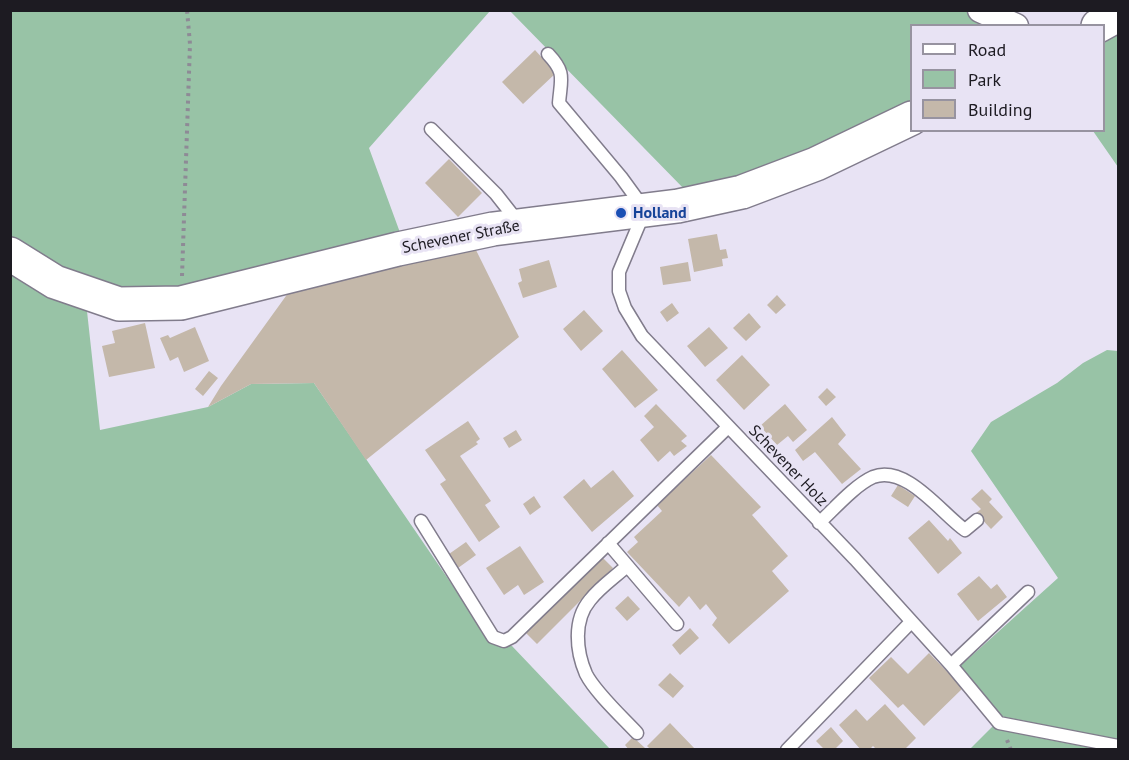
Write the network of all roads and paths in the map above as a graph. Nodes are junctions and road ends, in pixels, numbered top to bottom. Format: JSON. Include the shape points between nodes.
{"nodes":[{"id":1,"x":186,"y":10,"type":"edge"},
{"id":2,"x":980,"y":10,"type":"edge"},
{"id":3,"x":1119,"y":15,"type":"edge"},
{"id":4,"x":1012,"y":24,"type":"edge"},
{"id":5,"x":1102,"y":24,"type":"edge"},
{"id":6,"x":548,"y":54,"type":"dead end"},
{"id":7,"x":910,"y":119,"type":"edge"},
{"id":8,"x":430,"y":129,"type":"dead end"},
{"id":9,"x":645,"y":210,"type":"junction"},
{"id":10,"x":520,"y":225,"type":"junction"},
{"id":11,"x":10,"y":254,"type":"edge"},
{"id":12,"x":181,"y":303,"type":"junction"},
{"id":13,"x":728,"y":427,"type":"junction"},
{"id":14,"x":976,"y":520,"type":"dead end"},
{"id":15,"x":421,"y":521,"type":"dead end"},
{"id":16,"x":819,"y":523,"type":"junction"},
{"id":17,"x":608,"y":543,"type":"junction"},
{"id":18,"x":627,"y":566,"type":"junction"},
{"id":19,"x":1028,"y":592,"type":"dead end"},
{"id":20,"x":911,"y":622,"type":"junction"},
{"id":21,"x":677,"y":624,"type":"dead end"},
{"id":22,"x":951,"y":665,"type":"junction"},
{"id":23,"x":637,"y":733,"type":"dead end"},
{"id":24,"x":1119,"y":746,"type":"edge"},
{"id":25,"x":787,"y":750,"type":"edge"}],
"edges":[{"from":1,"to":12,"type":"path","via":[[190,44]]},
{"from":2,"to":4,"type":"street"},
{"from":3,"to":5,"type":"main road"},
{"from":6,"to":9,"type":"lane","via":[[559,66],[559,103]]},
{"from":7,"to":9,"type":"main road","name":"Schevener Straße","via":[[816,164],[742,192]]},
{"from":8,"to":10,"type":"lane","via":[[496,194]]},
{"from":9,"to":10,"type":"main road","name":"Schevener Straße"},
{"from":9,"to":13,"type":"lane","name":"Schevener Holz","via":[[620,272],[619,291],[625,308],[642,336]]},
{"from":10,"to":12,"type":"main road","name":"Schevener Straße","via":[[398,249]]},
{"from":11,"to":12,"type":"main road","name":"Schevener Straße","via":[[55,282],[119,304]]},
{"from":13,"to":16,"type":"lane","name":"Schevener Holz"},
{"from":13,"to":17,"type":"lane"},
{"from":14,"to":16,"type":"lane","via":[[965,530],[913,484],[894,474],[874,477],[860,486]]},
{"from":15,"to":17,"type":"lane","via":[[493,637],[504,641]]},
{"from":16,"to":20,"type":"lane","name":"Schevener Holz"},
{"from":17,"to":18,"type":"lane"},
{"from":18,"to":21,"type":"lane"},
{"from":18,"to":23,"type":"lane","via":[[589,601],[577,627],[586,675]]},
{"from":19,"to":22,"type":"lane"},
{"from":20,"to":22,"type":"lane","name":"Schevener Holz"},
{"from":20,"to":25,"type":"lane"},
{"from":22,"to":24,"type":"lane","name":"Schevener Holz","via":[[999,723]]}]}
